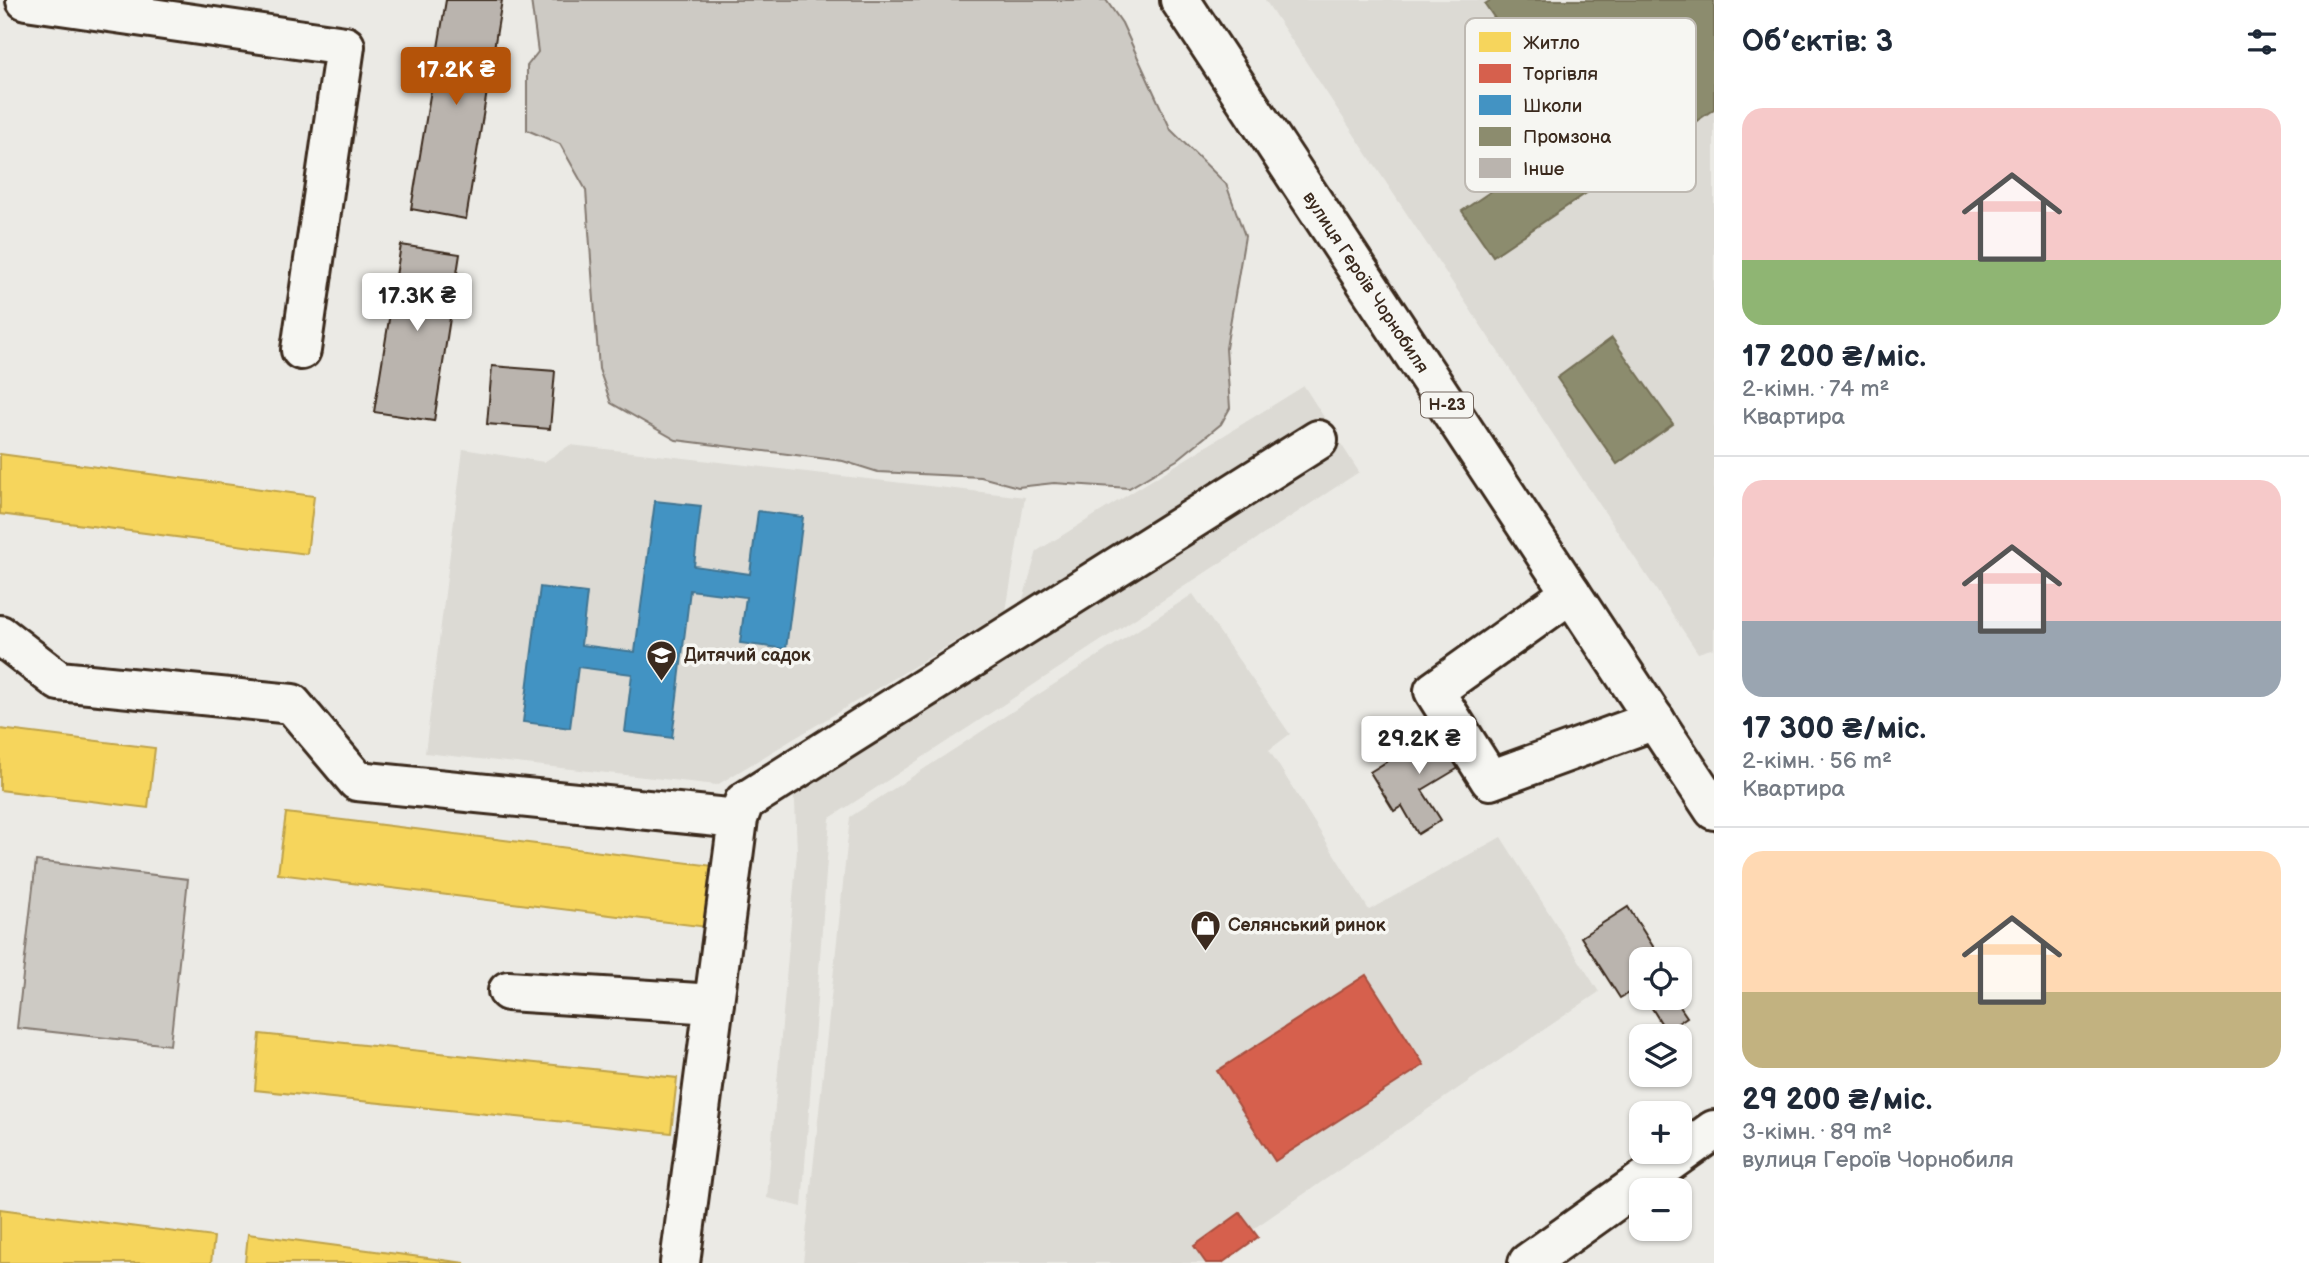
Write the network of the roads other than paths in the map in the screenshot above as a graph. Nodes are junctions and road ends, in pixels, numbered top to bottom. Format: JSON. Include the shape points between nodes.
{"nodes":[{"id":1,"x":26,"y":0,"type":"edge"},
{"id":2,"x":1180,"y":0,"type":"edge"},
{"id":3,"x":301,"y":350,"type":"dead end"},
{"id":4,"x":1318,"y":440,"type":"dead end"},
{"id":5,"x":1571,"y":593,"type":"junction"},
{"id":6,"x":0,"y":635,"type":"edge"},
{"id":7,"x":1655,"y":720,"type":"junction"},
{"id":8,"x":1714,"y":810,"type":"edge"},
{"id":9,"x":738,"y":819,"type":"junction"},
{"id":10,"x":508,"y":992,"type":"dead end"},
{"id":11,"x":714,"y":1004,"type":"junction"},
{"id":12,"x":1714,"y":1130,"type":"edge"},
{"id":13,"x":680,"y":1263,"type":"edge"},
{"id":14,"x":1528,"y":1263,"type":"edge"}],
"edges":[{"from":1,"to":3,"type":"main road","via":[[345,46]]},
{"from":2,"to":5,"type":"main road","name":"вулиця Героїв Чорнобиля","number":"Н-23"},
{"from":4,"to":9,"type":"main road","via":[[744,802]]},
{"from":5,"to":7,"type":"main road","name":"вулиця Героїв Чорнобиля","number":"Н-23"},
{"from":5,"to":7,"type":"main road","via":[[1434,691],[1490,780]]},
{"from":6,"to":9,"type":"main road","via":[[59,681],[292,704],[357,781]]},
{"from":7,"to":8,"type":"main road","name":"вулиця Героїв Чорнобиля","number":"Н-23"},
{"from":9,"to":11,"type":"main road"},
{"from":10,"to":11,"type":"main road"},
{"from":11,"to":13,"type":"main road"},
{"from":12,"to":14,"type":"main road"}]}
